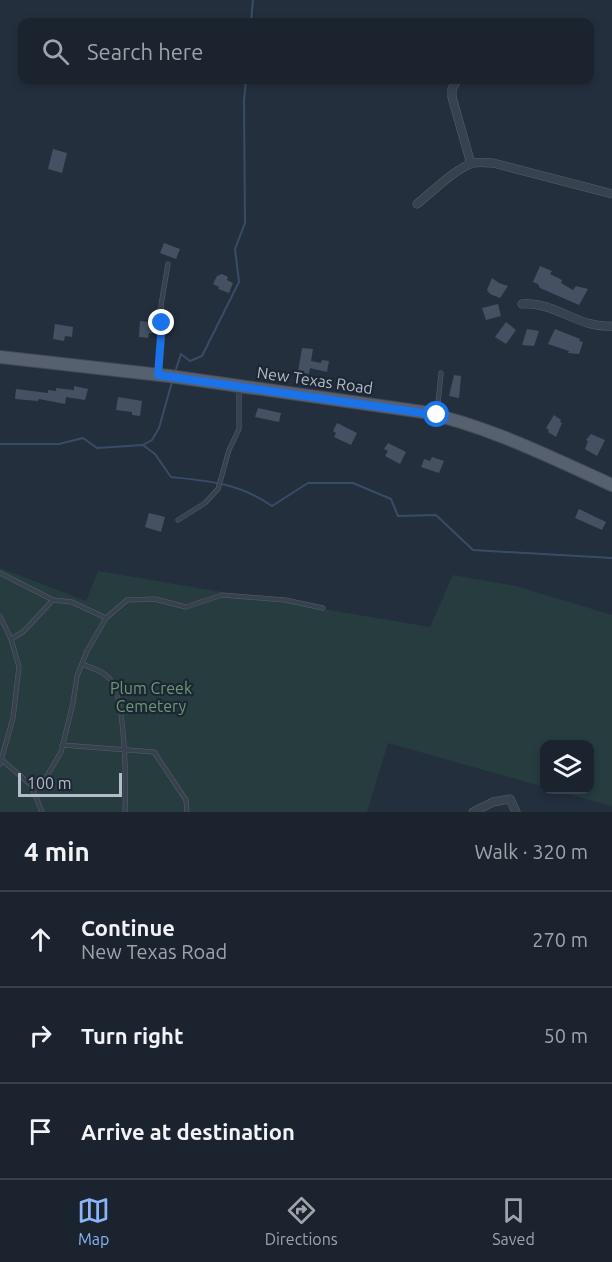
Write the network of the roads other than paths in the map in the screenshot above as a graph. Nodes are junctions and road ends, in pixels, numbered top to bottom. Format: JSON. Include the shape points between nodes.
{"nodes":[{"id":1,"x":455,"y":84,"type":"edge"},
{"id":2,"x":471,"y":164,"type":"junction"},
{"id":3,"x":612,"y":194,"type":"edge"},
{"id":4,"x":417,"y":204,"type":"dead end"},
{"id":5,"x":168,"y":264,"type":"dead end"},
{"id":6,"x":522,"y":304,"type":"dead end"},
{"id":7,"x":612,"y":326,"type":"edge"},
{"id":8,"x":0,"y":357,"type":"edge"},
{"id":9,"x":441,"y":373,"type":"dead end"},
{"id":10,"x":158,"y":375,"type":"junction"},
{"id":11,"x":239,"y":386,"type":"junction"},
{"id":12,"x":437,"y":415,"type":"junction"},
{"id":13,"x":612,"y":485,"type":"edge"},
{"id":14,"x":178,"y":520,"type":"dead end"},
{"id":15,"x":0,"y":573,"type":"edge"},
{"id":16,"x":53,"y":600,"type":"junction"},
{"id":17,"x":323,"y":608,"type":"dead end"},
{"id":18,"x":0,"y":616,"type":"edge"},
{"id":19,"x":106,"y":618,"type":"junction"},
{"id":20,"x":11,"y":639,"type":"junction"},
{"id":21,"x":82,"y":664,"type":"junction"},
{"id":22,"x":62,"y":745,"type":"junction"},
{"id":23,"x":124,"y":749,"type":"junction"},
{"id":24,"x":1,"y":762,"type":"edge"},
{"id":25,"x":31,"y":785,"type":"junction"},
{"id":26,"x":42,"y":812,"type":"edge"},
{"id":27,"x":125,"y":812,"type":"edge"},
{"id":28,"x":187,"y":812,"type":"edge"},
{"id":29,"x":473,"y":812,"type":"edge"},
{"id":30,"x":516,"y":812,"type":"edge"}],
"edges":[{"from":1,"to":2,"type":"street","via":[[452,97]]},
{"from":2,"to":3,"type":"street","via":[[493,163]]},
{"from":2,"to":4,"type":"street"},
{"from":5,"to":10,"type":"lane","via":[[161,305]]},
{"from":6,"to":7,"type":"street","via":[[544,305],[585,323]]},
{"from":8,"to":10,"type":"main road","name":"New Texas Road"},
{"from":9,"to":12,"type":"lane"},
{"from":10,"to":11,"type":"main road","name":"New Texas Road"},
{"from":11,"to":12,"type":"main road","name":"New Texas Road"},
{"from":11,"to":14,"type":"lane","via":[[239,429],[218,489],[205,503]]},
{"from":12,"to":13,"type":"main road","name":"New Texas Road","via":[[496,432]]},
{"from":15,"to":16,"type":"lane"},
{"from":16,"to":19,"type":"lane","via":[[72,602]]},
{"from":16,"to":20,"type":"lane","via":[[23,632]]},
{"from":17,"to":19,"type":"lane","via":[[285,600],[222,595],[186,607],[155,599],[127,600]]},
{"from":18,"to":20,"type":"lane"},
{"from":19,"to":21,"type":"lane"},
{"from":20,"to":24,"type":"lane","via":[[19,667],[14,718]]},
{"from":21,"to":22,"type":"lane"},
{"from":21,"to":23,"type":"lane","via":[[103,672],[113,682]]},
{"from":22,"to":23,"type":"lane"},
{"from":22,"to":25,"type":"lane","via":[[44,781]]},
{"from":23,"to":27,"type":"lane"},
{"from":23,"to":28,"type":"lane","via":[[154,752],[186,800]]},
{"from":24,"to":25,"type":"lane"},
{"from":25,"to":26,"type":"lane"},
{"from":29,"to":30,"type":"street","via":[[494,802],[510,800]]}]}
